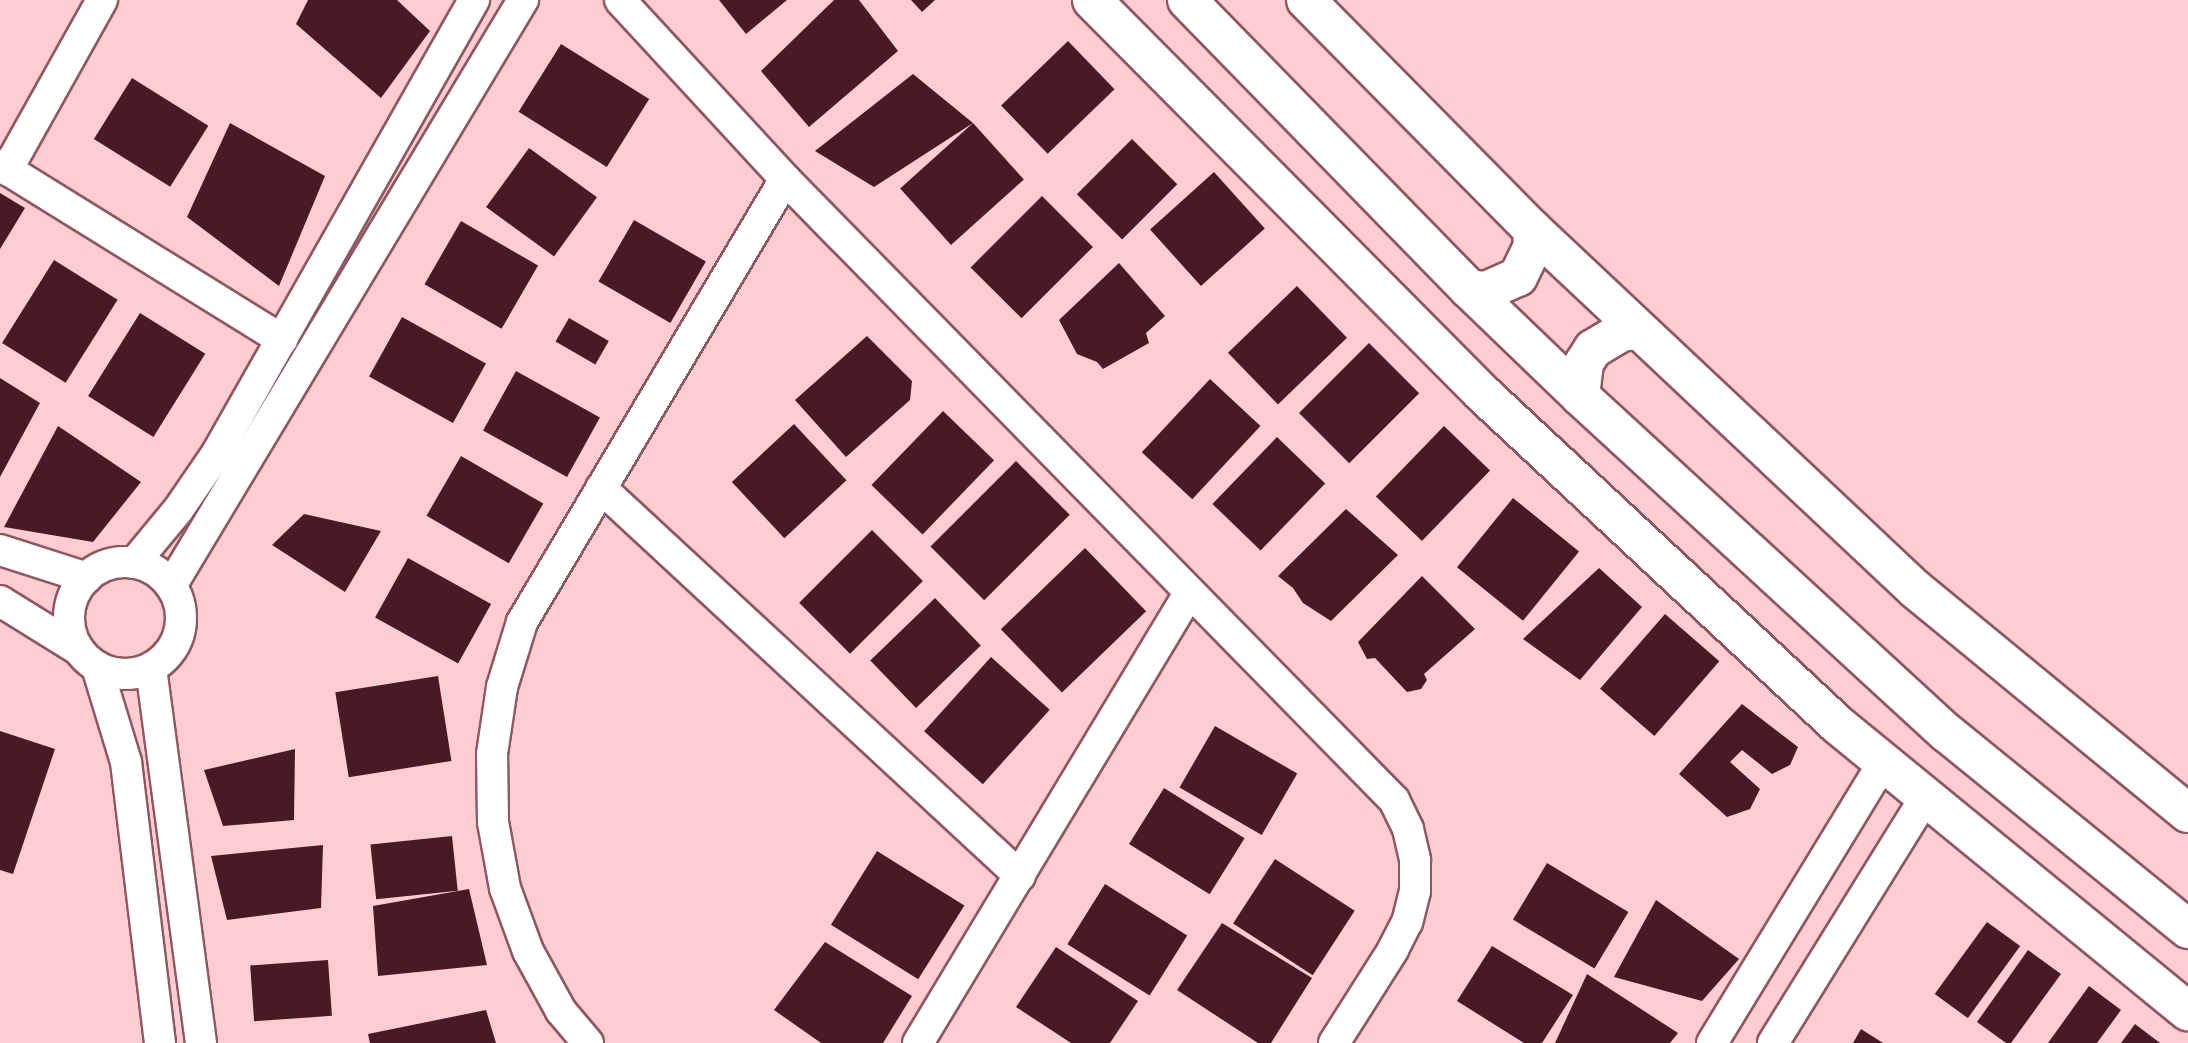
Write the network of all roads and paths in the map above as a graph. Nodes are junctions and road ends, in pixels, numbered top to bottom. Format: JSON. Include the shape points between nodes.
{"nodes":[{"id":1,"x":102,"y":0,"type":"edge"},
{"id":2,"x":474,"y":0,"type":"edge"},
{"id":3,"x":523,"y":0,"type":"edge"},
{"id":4,"x":620,"y":0,"type":"edge"},
{"id":5,"x":1093,"y":0,"type":"edge"},
{"id":6,"x":1187,"y":0,"type":"edge"},
{"id":7,"x":1306,"y":0,"type":"edge"},
{"id":8,"x":3,"y":167,"type":"edge"},
{"id":9,"x":785,"y":179,"type":"junction"},
{"id":10,"x":1532,"y":229,"type":"junction"},
{"id":11,"x":1469,"y":289,"type":"junction"},
{"id":12,"x":1638,"y":330,"type":"junction"},
{"id":13,"x":282,"y":340,"type":"junction"},
{"id":14,"x":1580,"y":396,"type":"junction"},
{"id":15,"x":601,"y":488,"type":"junction"},
{"id":16,"x":0,"y":550,"type":"edge"},
{"id":17,"x":134,"y":563,"type":"junction"},
{"id":18,"x":87,"y":578,"type":"junction"},
{"id":19,"x":171,"y":586,"type":"junction"},
{"id":20,"x":1188,"y":595,"type":"junction"},
{"id":21,"x":0,"y":601,"type":"edge"},
{"id":22,"x":88,"y":659,"type":"junction"},
{"id":23,"x":151,"y":668,"type":"junction"},
{"id":24,"x":1883,"y":763,"type":"junction"},
{"id":25,"x":1925,"y":798,"type":"junction"},
{"id":26,"x":2188,"y":813,"type":"edge"},
{"id":27,"x":1020,"y":876,"type":"junction"},
{"id":28,"x":2188,"y":929,"type":"edge"},
{"id":29,"x":2188,"y":1011,"type":"edge"},
{"id":30,"x":160,"y":1043,"type":"edge"},
{"id":31,"x":201,"y":1043,"type":"edge"},
{"id":32,"x":588,"y":1043,"type":"edge"},
{"id":33,"x":918,"y":1043,"type":"edge"},
{"id":34,"x":1334,"y":1043,"type":"edge"},
{"id":35,"x":1712,"y":1043,"type":"edge"},
{"id":36,"x":1773,"y":1043,"type":"edge"}],
"edges":[{"from":1,"to":8,"type":"street"},
{"from":2,"to":13,"type":"street"},
{"from":3,"to":19,"type":"street"},
{"from":4,"to":9,"type":"street"},
{"from":5,"to":24,"type":"main road","via":[[1482,393]]},
{"from":6,"to":11,"type":"main road"},
{"from":7,"to":10,"type":"main road"},
{"from":8,"to":13,"type":"street"},
{"from":9,"to":15,"type":"street"},
{"from":9,"to":20,"type":"street"},
{"from":10,"to":11,"type":"main road","via":[[1533,246],[1518,277],[1495,289]]},
{"from":10,"to":12,"type":"main road"},
{"from":11,"to":14,"type":"main road"},
{"from":12,"to":14,"type":"main road","via":[[1621,332],[1593,349],[1584,363]]},
{"from":12,"to":26,"type":"main road","via":[[1941,612]]},
{"from":13,"to":17,"type":"street","via":[[198,482]]},
{"from":14,"to":28,"type":"main road","via":[[1947,733]]},
{"from":15,"to":27,"type":"street"},
{"from":15,"to":32,"type":"street","via":[[522,622],[502,687],[492,754],[493,822],[505,888],[528,951],[561,1011]]},
{"from":16,"to":18,"type":"street"},
{"from":17,"to":18,"type":"street","via":[[109,565]]},
{"from":17,"to":19,"type":"street","via":[[161,575]]},
{"from":18,"to":22,"type":"street","via":[[71,605],[69,620]]},
{"from":19,"to":23,"type":"street","via":[[181,612],[178,638]]},
{"from":20,"to":27,"type":"street"},
{"from":20,"to":34,"type":"street","via":[[1374,776],[1394,800],[1408,829],[1415,881],[1408,922]]},
{"from":21,"to":22,"type":"street"},
{"from":22,"to":23,"type":"street","via":[[115,674]]},
{"from":22,"to":30,"type":"street","via":[[126,762]]},
{"from":23,"to":31,"type":"street"},
{"from":24,"to":25,"type":"main road"},
{"from":24,"to":35,"type":"street"},
{"from":25,"to":29,"type":"main road"},
{"from":25,"to":36,"type":"street"},
{"from":27,"to":33,"type":"street"}]}
